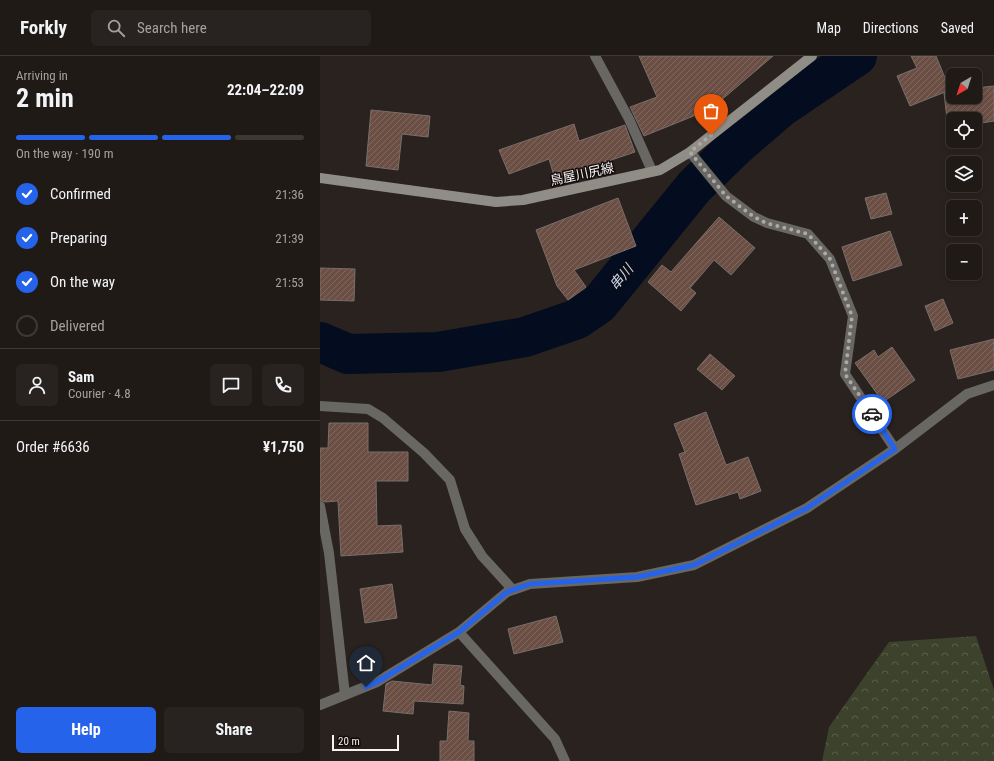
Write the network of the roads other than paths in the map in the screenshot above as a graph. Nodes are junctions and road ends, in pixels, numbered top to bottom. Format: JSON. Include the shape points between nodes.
{"nodes":[{"id":1,"x":595,"y":56,"type":"edge"},
{"id":2,"x":812,"y":56,"type":"edge"},
{"id":3,"x":690,"y":152,"type":"junction"},
{"id":4,"x":652,"y":171,"type":"junction"},
{"id":5,"x":320,"y":178,"type":"edge"},
{"id":6,"x":994,"y":385,"type":"edge"},
{"id":7,"x":320,"y":406,"type":"edge"},
{"id":8,"x":895,"y":449,"type":"junction"},
{"id":9,"x":320,"y":506,"type":"edge"},
{"id":10,"x":513,"y":590,"type":"junction"},
{"id":11,"x":459,"y":632,"type":"junction"},
{"id":12,"x":344,"y":695,"type":"junction"},
{"id":13,"x":320,"y":705,"type":"edge"},
{"id":14,"x":565,"y":761,"type":"edge"}],
"edges":[{"from":1,"to":4,"type":"street","via":[[629,119]]},
{"from":2,"to":3,"type":"main road","name":"鳥屋川尻線"},
{"from":3,"to":4,"type":"main road","name":"鳥屋川尻線","via":[[660,170]]},
{"from":3,"to":8,"type":"street","via":[[726,196],[766,223],[808,234],[830,259],[852,316],[845,374]]},
{"from":4,"to":5,"type":"main road","name":"鳥屋川尻線","via":[[523,200],[496,202]]},
{"from":6,"to":8,"type":"street","via":[[967,394]]},
{"from":7,"to":10,"type":"street","via":[[368,409],[383,418],[424,453],[450,480],[465,529],[478,549]]},
{"from":8,"to":10,"type":"street","via":[[807,508],[694,565],[637,577],[530,584]]},
{"from":9,"to":12,"type":"street","via":[[329,553]]},
{"from":10,"to":11,"type":"street","via":[[507,592]]},
{"from":11,"to":12,"type":"street","via":[[377,682]]},
{"from":11,"to":14,"type":"street","via":[[555,740]]},
{"from":12,"to":13,"type":"street"}]}
